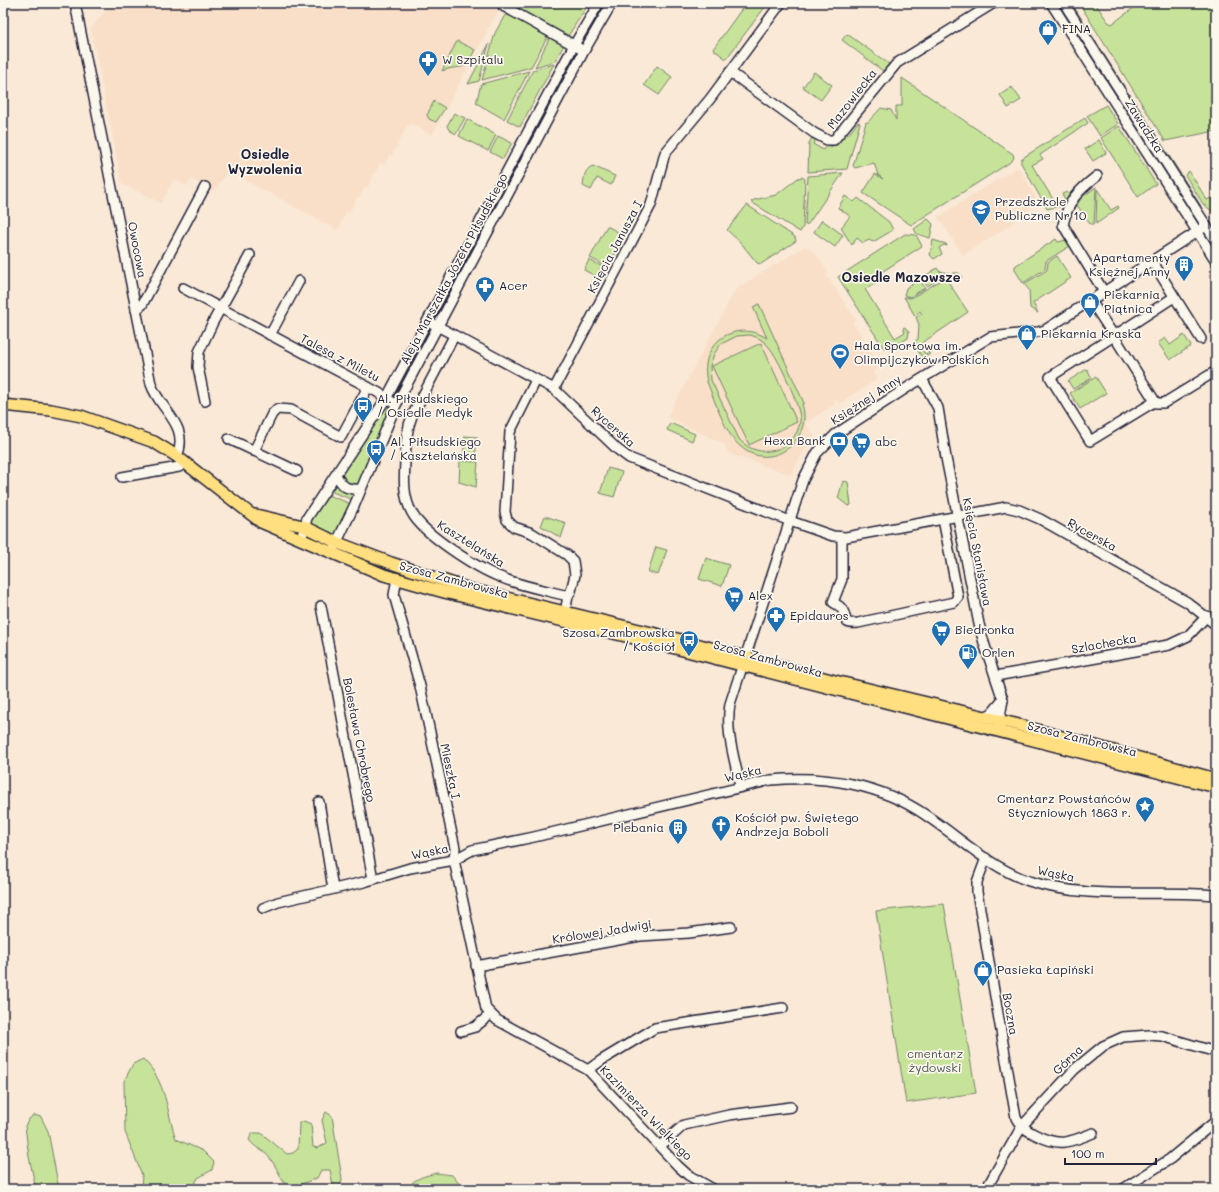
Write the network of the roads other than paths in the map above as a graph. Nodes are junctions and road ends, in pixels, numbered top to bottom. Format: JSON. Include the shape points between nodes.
{"nodes":[{"id":1,"x":75,"y":3,"type":"edge"},
{"id":2,"x":599,"y":3,"type":"edge"},
{"id":3,"x":612,"y":3,"type":"edge"},
{"id":4,"x":781,"y":3,"type":"edge"},
{"id":5,"x":994,"y":3,"type":"edge"},
{"id":6,"x":1051,"y":3,"type":"edge"},
{"id":7,"x":1068,"y":4,"type":"edge"},
{"id":8,"x":503,"y":6,"type":"dead end"},
{"id":9,"x":574,"y":45,"type":"junction"},
{"id":10,"x":584,"y":51,"type":"junction"},
{"id":11,"x":730,"y":72,"type":"junction"},
{"id":12,"x":1098,"y":176,"type":"dead end"},
{"id":13,"x":205,"y":186,"type":"dead end"},
{"id":14,"x":1206,"y":226,"type":"junction"},
{"id":15,"x":1197,"y":232,"type":"junction"},
{"id":16,"x":1216,"y":241,"type":"edge"},
{"id":17,"x":250,"y":254,"type":"dead end"},
{"id":18,"x":1152,"y":261,"type":"junction"},
{"id":19,"x":1216,"y":261,"type":"edge"},
{"id":20,"x":299,"y":281,"type":"dead end"},
{"id":21,"x":183,"y":288,"type":"dead end"},
{"id":22,"x":1104,"y":292,"type":"junction"},
{"id":23,"x":1174,"y":297,"type":"junction"},
{"id":24,"x":1091,"y":301,"type":"junction"},
{"id":25,"x":221,"y":309,"type":"junction"},
{"id":26,"x":136,"y":310,"type":"junction"},
{"id":27,"x":428,"y":321,"type":"junction"},
{"id":28,"x":437,"y":326,"type":"junction"},
{"id":29,"x":270,"y":335,"type":"junction"},
{"id":30,"x":454,"y":336,"type":"junction"},
{"id":31,"x":1114,"y":336,"type":"junction"},
{"id":32,"x":1201,"y":339,"type":"dead end"},
{"id":33,"x":1216,"y":371,"type":"edge"},
{"id":34,"x":922,"y":379,"type":"junction"},
{"id":35,"x":536,"y":380,"type":"junction"},
{"id":36,"x":368,"y":387,"type":"junction"},
{"id":37,"x":554,"y":389,"type":"junction"},
{"id":38,"x":387,"y":397,"type":"junction"},
{"id":39,"x":205,"y":401,"type":"dead end"},
{"id":40,"x":1154,"y":402,"type":"junction"},
{"id":41,"x":3,"y":405,"type":"edge"},
{"id":42,"x":396,"y":405,"type":"junction"},
{"id":43,"x":229,"y":439,"type":"dead end"},
{"id":44,"x":254,"y":450,"type":"junction"},
{"id":45,"x":181,"y":460,"type":"junction"},
{"id":46,"x":297,"y":471,"type":"dead end"},
{"id":47,"x":336,"y":475,"type":"junction"},
{"id":48,"x":122,"y":477,"type":"dead end"},
{"id":49,"x":360,"y":489,"type":"junction"},
{"id":50,"x":253,"y":514,"type":"junction"},
{"id":51,"x":957,"y":516,"type":"junction"},
{"id":52,"x":943,"y":519,"type":"junction"},
{"id":53,"x":790,"y":521,"type":"junction"},
{"id":54,"x":304,"y":526,"type":"junction"},
{"id":55,"x":842,"y":537,"type":"junction"},
{"id":56,"x":301,"y":540,"type":"junction"},
{"id":57,"x":338,"y":542,"type":"junction"},
{"id":58,"x":331,"y":553,"type":"junction"},
{"id":59,"x":411,"y":570,"type":"junction"},
{"id":60,"x":402,"y":580,"type":"junction"},
{"id":61,"x":568,"y":596,"type":"junction"},
{"id":62,"x":321,"y":606,"type":"dead end"},
{"id":63,"x":565,"y":613,"type":"junction"},
{"id":64,"x":1207,"y":616,"type":"junction"},
{"id":65,"x":1216,"y":625,"type":"edge"},
{"id":66,"x":743,"y":661,"type":"junction"},
{"id":67,"x":996,"y":676,"type":"junction"},
{"id":68,"x":1003,"y":704,"type":"junction"},
{"id":69,"x":926,"y":708,"type":"junction"},
{"id":70,"x":984,"y":717,"type":"junction"},
{"id":71,"x":1015,"y":724,"type":"junction"},
{"id":72,"x":999,"y":726,"type":"junction"},
{"id":73,"x":1216,"y":779,"type":"edge"},
{"id":74,"x":740,"y":786,"type":"junction"},
{"id":75,"x":1216,"y":787,"type":"edge"},
{"id":76,"x":319,"y":802,"type":"dead end"},
{"id":77,"x":986,"y":858,"type":"junction"},
{"id":78,"x":454,"y":860,"type":"junction"},
{"id":79,"x":374,"y":879,"type":"junction"},
{"id":80,"x":333,"y":889,"type":"junction"},
{"id":81,"x":1216,"y":895,"type":"edge"},
{"id":82,"x":263,"y":908,"type":"dead end"},
{"id":83,"x":731,"y":927,"type":"dead end"},
{"id":84,"x":476,"y":966,"type":"junction"},
{"id":85,"x":783,"y":1008,"type":"dead end"},
{"id":86,"x":490,"y":1015,"type":"junction"},
{"id":87,"x":462,"y":1031,"type":"dead end"},
{"id":88,"x":1216,"y":1052,"type":"edge"},
{"id":89,"x":588,"y":1070,"type":"junction"},
{"id":90,"x":791,"y":1107,"type":"dead end"},
{"id":91,"x":1216,"y":1122,"type":"edge"},
{"id":92,"x":1022,"y":1126,"type":"junction"},
{"id":93,"x":1093,"y":1133,"type":"dead end"},
{"id":94,"x":660,"y":1146,"type":"junction"},
{"id":95,"x":713,"y":1189,"type":"edge"},
{"id":96,"x":986,"y":1189,"type":"edge"},
{"id":97,"x":1123,"y":1189,"type":"edge"}],
"edges":[{"from":1,"to":26,"type":"street","name":"Owocowa"},
{"from":2,"to":9,"type":"street","name":"Aleja Marszałka Józefa Piłsudskiego"},
{"from":3,"to":10,"type":"street","name":"Aleja Marszałka Józefa Piłsudskiego"},
{"from":4,"to":11,"type":"street","name":"Księcia Janusza I"},
{"from":5,"to":11,"type":"street","name":"Mazowiecka","via":[[897,63],[834,140],[827,140],[814,134]]},
{"from":6,"to":15,"type":"street","name":"Zawadzka"},
{"from":7,"to":14,"type":"street","name":"Zawadzka"},
{"from":8,"to":9,"type":"street"},
{"from":9,"to":10,"type":"street"},
{"from":9,"to":27,"type":"street","name":"Aleja Marszałka Józefa Piłsudskiego"},
{"from":10,"to":28,"type":"street","name":"Aleja Marszałka Józefa Piłsudskiego"},
{"from":11,"to":37,"type":"street","name":"Księcia Janusza I","via":[[665,153],[651,205]]},
{"from":12,"to":22,"type":"street","via":[[1075,194],[1063,225]]},
{"from":13,"to":26,"type":"street","via":[[142,305]]},
{"from":14,"to":15,"type":"street","name":"Księżnej Anny"},
{"from":14,"to":16,"type":"street","name":"Zawadzka"},
{"from":15,"to":18,"type":"street","name":"Księżnej Anny"},
{"from":15,"to":19,"type":"street","name":"Zawadzka"},
{"from":17,"to":25,"type":"street"},
{"from":18,"to":22,"type":"street","name":"Księżnej Anny"},
{"from":18,"to":23,"type":"street"},
{"from":20,"to":29,"type":"street"},
{"from":21,"to":25,"type":"street","name":"Talesa z Miletu"},
{"from":22,"to":24,"type":"street","name":"Księżnej Anny"},
{"from":23,"to":31,"type":"street"},
{"from":23,"to":32,"type":"street"},
{"from":24,"to":31,"type":"street"},
{"from":24,"to":34,"type":"street","name":"Księżnej Anny","via":[[1042,331],[990,337]]},
{"from":25,"to":29,"type":"street","name":"Talesa z Miletu"},
{"from":25,"to":39,"type":"street","via":[[199,352],[198,367]]},
{"from":26,"to":45,"type":"street","name":"Owocowa","via":[[153,390],[180,431]]},
{"from":27,"to":28,"type":"street","name":"Rycerska"},
{"from":27,"to":38,"type":"street","name":"Aleja Marszałka Józefa Piłsudskiego"},
{"from":28,"to":30,"type":"street","name":"Rycerska"},
{"from":28,"to":42,"type":"street","name":"Aleja Marszałka Józefa Piłsudskiego"},
{"from":29,"to":36,"type":"street","name":"Talesa z Miletu"},
{"from":30,"to":35,"type":"street","name":"Rycerska"},
{"from":30,"to":61,"type":"street","name":"Kasztelańska","via":[[412,416],[408,429],[404,483],[412,513],[427,532],[497,576]]},
{"from":31,"to":40,"type":"street"},
{"from":31,"to":40,"type":"street","via":[[1050,377],[1090,441]]},
{"from":33,"to":40,"type":"street","via":[[1164,403]]},
{"from":34,"to":51,"type":"street","name":"Księcia Stanisława","via":[[938,408]]},
{"from":34,"to":53,"type":"street","name":"Księżnej Anny","via":[[842,429],[827,442],[806,473]]},
{"from":35,"to":37,"type":"street","name":"Rycerska"},
{"from":35,"to":61,"type":"street","via":[[510,432],[506,517],[514,527],[532,533],[571,559],[575,575]]},
{"from":36,"to":38,"type":"street","name":"Talesa z Miletu"},
{"from":36,"to":44,"type":"street","via":[[341,437],[291,410],[277,409]]},
{"from":37,"to":53,"type":"street","name":"Rycerska","via":[[616,449],[630,458]]},
{"from":38,"to":42,"type":"street","name":"Talesa z Miletu"},
{"from":38,"to":47,"type":"street","name":"Aleja Marszałka Józefa Piłsudskiego"},
{"from":41,"to":45,"type":"main road","name":"Szosa Zambrowska","via":[[91,419],[148,440]]},
{"from":42,"to":49,"type":"street","name":"Aleja Marszałka Józefa Piłsudskiego"},
{"from":43,"to":44,"type":"street"},
{"from":44,"to":46,"type":"street","via":[[257,454]]},
{"from":45,"to":48,"type":"street","via":[[179,467]]},
{"from":45,"to":50,"type":"main road","name":"Szosa Zambrowska"},
{"from":47,"to":49,"type":"street","via":[[341,484],[350,490]]},
{"from":47,"to":54,"type":"street","name":"Aleja Marszałka Józefa Piłsudskiego"},
{"from":49,"to":57,"type":"street","name":"Aleja Marszałka Józefa Piłsudskiego"},
{"from":50,"to":54,"type":"main road","name":"Szosa Zambrowska"},
{"from":50,"to":56,"type":"main road","name":"Szosa Zambrowska","via":[[261,522]]},
{"from":51,"to":52,"type":"street","name":"Rycerska"},
{"from":51,"to":64,"type":"street","name":"Rycerska","via":[[1006,507],[1019,510],[1040,519],[1180,598]]},
{"from":51,"to":67,"type":"street","name":"Księcia Stanisława","via":[[982,637]]},
{"from":52,"to":55,"type":"street","name":"Rycerska"},
{"from":52,"to":55,"type":"street","via":[[957,588],[956,600],[858,623],[846,622],[842,609],[833,602],[842,579]]},
{"from":53,"to":55,"type":"street","name":"Rycerska"},
{"from":53,"to":66,"type":"street","name":"Księżnej Anny"},
{"from":54,"to":56,"type":"street","name":"Aleja Marszałka Józefa Piłsudskiego"},
{"from":54,"to":57,"type":"main road","name":"Szosa Zambrowska"},
{"from":56,"to":58,"type":"main road","name":"Szosa Zambrowska"},
{"from":57,"to":58,"type":"street","name":"Aleja Marszałka Józefa Piłsudskiego"},
{"from":57,"to":59,"type":"main road","name":"Szosa Zambrowska"},
{"from":58,"to":60,"type":"main road","name":"Szosa Zambrowska"},
{"from":59,"to":60,"type":"main road"},
{"from":59,"to":63,"type":"main road","name":"Szosa Zambrowska"},
{"from":60,"to":66,"type":"main road","name":"Szosa Zambrowska"},
{"from":60,"to":78,"type":"street","name":"Mieszka I","via":[[394,595],[420,686],[455,848]]},
{"from":61,"to":63,"type":"street"},
{"from":62,"to":79,"type":"street","name":"Bolesława Chrobrego"},
{"from":63,"to":66,"type":"main road","name":"Szosa Zambrowska","via":[[677,639]]},
{"from":64,"to":65,"type":"street","name":"Rycerska"},
{"from":64,"to":67,"type":"street","name":"Szlachecka","via":[[1188,636],[1169,645]]},
{"from":66,"to":69,"type":"main road","name":"Szosa Zambrowska"},
{"from":66,"to":74,"type":"street","name":"Księżnej Anny","via":[[728,718],[729,736]]},
{"from":67,"to":68,"type":"street","name":"Księcia Stanisława"},
{"from":68,"to":70,"type":"street"},
{"from":68,"to":71,"type":"street"},
{"from":68,"to":72,"type":"street","name":"Księcia Stanisława"},
{"from":69,"to":70,"type":"main road","name":"Szosa Zambrowska"},
{"from":69,"to":72,"type":"main road","name":"Szosa Zambrowska"},
{"from":70,"to":72,"type":"main road","name":"Szosa Zambrowska"},
{"from":71,"to":72,"type":"main road","name":"Szosa Zambrowska"},
{"from":71,"to":73,"type":"main road","name":"Szosa Zambrowska"},
{"from":72,"to":75,"type":"main road","name":"Szosa Zambrowska"},
{"from":74,"to":77,"type":"street","name":"Wąska","via":[[771,780],[808,778],[836,781],[874,790],[919,810]]},
{"from":74,"to":78,"type":"street","name":"Wąska","via":[[479,848]]},
{"from":76,"to":80,"type":"street"},
{"from":77,"to":81,"type":"street","name":"Wąska","via":[[1020,878],[1071,890]]},
{"from":77,"to":92,"type":"street","name":"Boczna","via":[[977,882],[977,892],[1015,1114]]},
{"from":78,"to":79,"type":"street","name":"Wąska","via":[[410,868]]},
{"from":78,"to":84,"type":"street"},
{"from":79,"to":80,"type":"street","name":"Wąska"},
{"from":80,"to":82,"type":"street","name":"Wąska"},
{"from":83,"to":84,"type":"street","name":"Królowej Jadwigi","via":[[640,936]]},
{"from":84,"to":86,"type":"street","via":[[483,1003]]},
{"from":85,"to":89,"type":"street","via":[[656,1028]]},
{"from":86,"to":87,"type":"street","via":[[475,1027]]},
{"from":86,"to":89,"type":"street","name":"Kazimierza Wielkiego"},
{"from":88,"to":92,"type":"street","name":"Górna","via":[[1156,1036],[1137,1035],[1113,1040],[1088,1057]]},
{"from":89,"to":94,"type":"street","name":"Kazimierza Wielkiego"},
{"from":90,"to":94,"type":"street","via":[[729,1115],[684,1125]]},
{"from":91,"to":97,"type":"street","via":[[1170,1159]]},
{"from":92,"to":93,"type":"street","via":[[1045,1140],[1056,1143],[1069,1142]]},
{"from":92,"to":96,"type":"street","name":"Górna"},
{"from":94,"to":95,"type":"street","name":"Kazimierza Wielkiego","via":[[688,1175]]}]}
